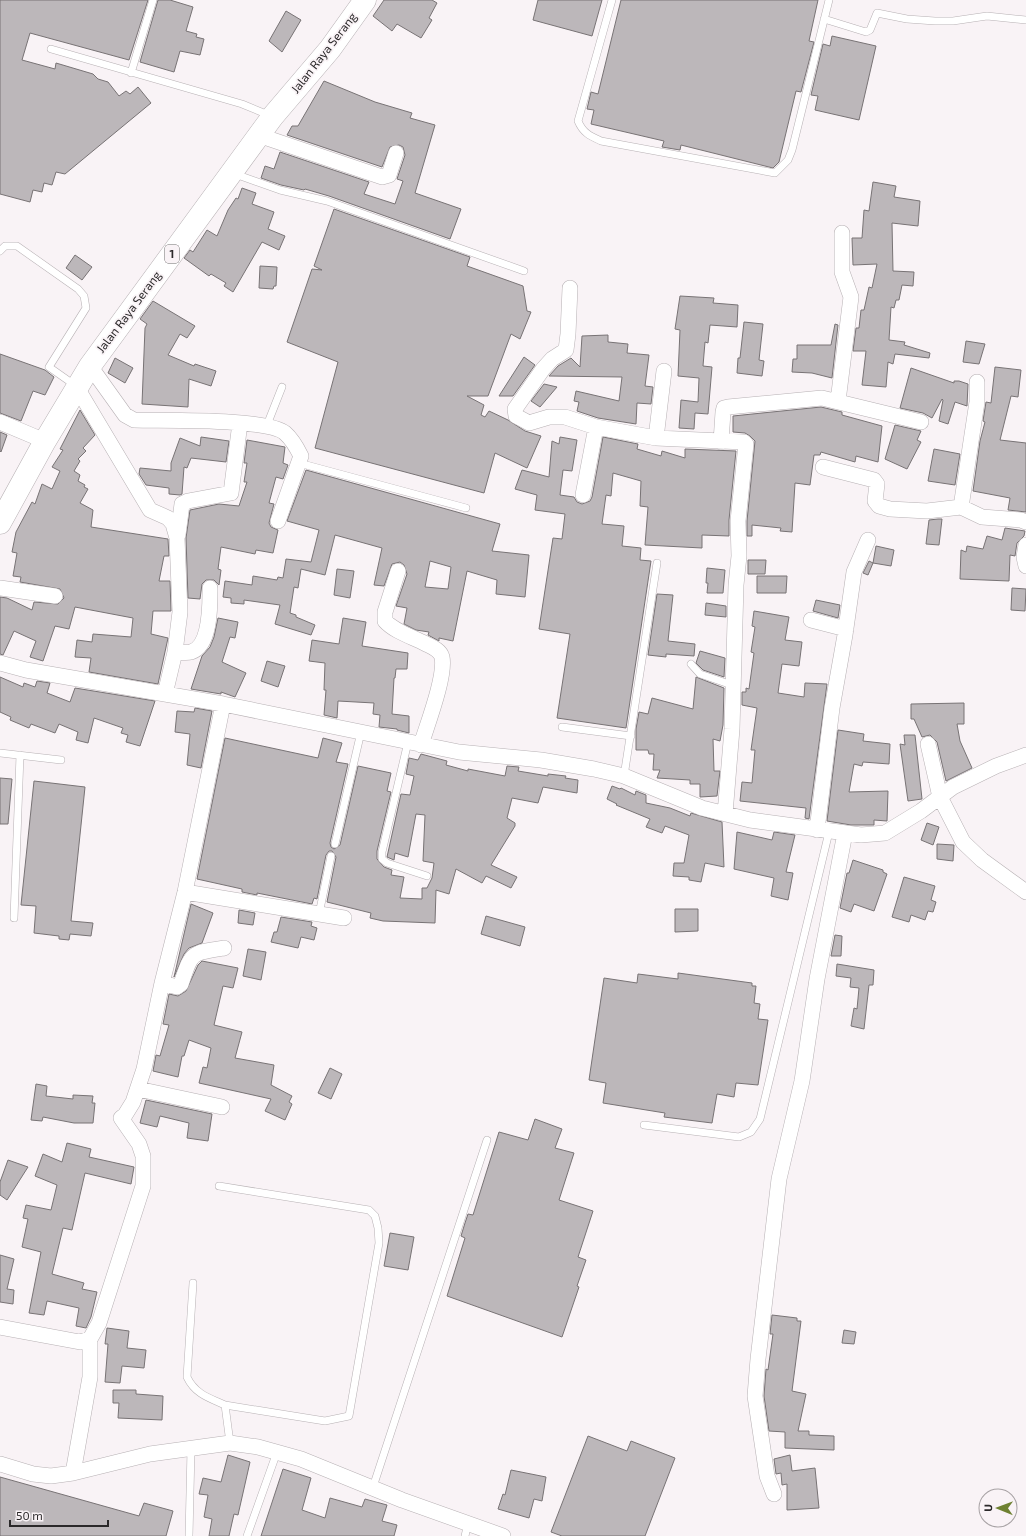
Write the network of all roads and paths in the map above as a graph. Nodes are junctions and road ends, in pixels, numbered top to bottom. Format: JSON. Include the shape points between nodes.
{"nodes":[{"id":1,"x":153,"y":0,"type":"edge"},
{"id":2,"x":365,"y":0,"type":"edge"},
{"id":3,"x":612,"y":0,"type":"edge"},
{"id":4,"x":829,"y":0,"type":"edge"},
{"id":5,"x":824,"y":19,"type":"junction"},
{"id":6,"x":1026,"y":20,"type":"edge"},
{"id":7,"x":50,"y":50,"type":"dead end"},
{"id":8,"x":131,"y":73,"type":"junction"},
{"id":9,"x":274,"y":116,"type":"junction"},
{"id":10,"x":260,"y":136,"type":"junction"},
{"id":11,"x":396,"y":153,"type":"dead end"},
{"id":12,"x":233,"y":173,"type":"junction"},
{"id":13,"x":842,"y":233,"type":"dead end"},
{"id":14,"x":0,"y":251,"type":"edge"},
{"id":15,"x":524,"y":271,"type":"dead end"},
{"id":16,"x":570,"y":288,"type":"dead end"},
{"id":17,"x":90,"y":366,"type":"junction"},
{"id":18,"x":664,"y":371,"type":"dead end"},
{"id":19,"x":977,"y":382,"type":"dead end"},
{"id":20,"x":76,"y":386,"type":"junction"},
{"id":21,"x":282,"y":387,"type":"dead end"},
{"id":22,"x":838,"y":401,"type":"junction"},
{"id":23,"x":0,"y":422,"type":"edge"},
{"id":24,"x":921,"y":422,"type":"dead end"},
{"id":25,"x":240,"y":423,"type":"junction"},
{"id":26,"x":267,"y":425,"type":"junction"},
{"id":27,"x":596,"y":427,"type":"junction"},
{"id":28,"x":656,"y":438,"type":"junction"},
{"id":29,"x":45,"y":441,"type":"junction"},
{"id":30,"x":721,"y":442,"type":"junction"},
{"id":31,"x":299,"y":463,"type":"junction"},
{"id":32,"x":823,"y":467,"type":"dead end"},
{"id":33,"x":583,"y":495,"type":"dead end"},
{"id":34,"x":961,"y":507,"type":"junction"},
{"id":35,"x":466,"y":508,"type":"dead end"},
{"id":36,"x":278,"y":521,"type":"dead end"},
{"id":37,"x":0,"y":522,"type":"edge"},
{"id":38,"x":1026,"y":522,"type":"edge"},
{"id":39,"x":177,"y":538,"type":"junction"},
{"id":40,"x":868,"y":540,"type":"dead end"},
{"id":41,"x":1026,"y":545,"type":"edge"},
{"id":42,"x":657,"y":563,"type":"dead end"},
{"id":43,"x":1026,"y":566,"type":"edge"},
{"id":44,"x":398,"y":571,"type":"dead end"},
{"id":45,"x":0,"y":588,"type":"edge"},
{"id":46,"x":210,"y":588,"type":"dead end"},
{"id":47,"x":55,"y":596,"type":"dead end"},
{"id":48,"x":810,"y":620,"type":"dead end"},
{"id":49,"x":846,"y":628,"type":"junction"},
{"id":50,"x":175,"y":652,"type":"junction"},
{"id":51,"x":0,"y":663,"type":"edge"},
{"id":52,"x":691,"y":664,"type":"dead end"},
{"id":53,"x":732,"y":685,"type":"junction"},
{"id":54,"x":165,"y":694,"type":"junction"},
{"id":55,"x":223,"y":704,"type":"junction"},
{"id":56,"x":562,"y":727,"type":"dead end"},
{"id":57,"x":361,"y":732,"type":"junction"},
{"id":58,"x":631,"y":736,"type":"junction"},
{"id":59,"x":414,"y":743,"type":"junction"},
{"id":60,"x":928,"y":744,"type":"dead end"},
{"id":61,"x":0,"y":753,"type":"edge"},
{"id":62,"x":20,"y":755,"type":"junction"},
{"id":63,"x":1026,"y":755,"type":"edge"},
{"id":64,"x":61,"y":760,"type":"dead end"},
{"id":65,"x":624,"y":776,"type":"junction"},
{"id":66,"x":940,"y":797,"type":"junction"},
{"id":67,"x":725,"y":814,"type":"junction"},
{"id":68,"x":823,"y":831,"type":"junction"},
{"id":69,"x":845,"y":833,"type":"junction"},
{"id":70,"x":335,"y":844,"type":"dead end"},
{"id":71,"x":332,"y":856,"type":"dead end"},
{"id":72,"x":428,"y":876,"type":"dead end"},
{"id":73,"x":185,"y":892,"type":"junction"},
{"id":74,"x":1026,"y":892,"type":"edge"},
{"id":75,"x":319,"y":914,"type":"junction"},
{"id":76,"x":14,"y":918,"type":"dead end"},
{"id":77,"x":344,"y":918,"type":"dead end"},
{"id":78,"x":224,"y":948,"type":"dead end"},
{"id":79,"x":162,"y":984,"type":"junction"},
{"id":80,"x":138,"y":1089,"type":"junction"},
{"id":81,"x":222,"y":1107,"type":"dead end"},
{"id":82,"x":644,"y":1125,"type":"dead end"},
{"id":83,"x":487,"y":1140,"type":"dead end"},
{"id":84,"x":219,"y":1186,"type":"dead end"},
{"id":85,"x":193,"y":1283,"type":"dead end"},
{"id":86,"x":0,"y":1327,"type":"edge"},
{"id":87,"x":90,"y":1339,"type":"junction"},
{"id":88,"x":225,"y":1405,"type":"junction"},
{"id":89,"x":230,"y":1443,"type":"junction"},
{"id":90,"x":191,"y":1449,"type":"junction"},
{"id":91,"x":277,"y":1452,"type":"junction"},
{"id":92,"x":0,"y":1464,"type":"edge"},
{"id":93,"x":73,"y":1473,"type":"junction"},
{"id":94,"x":373,"y":1487,"type":"junction"},
{"id":95,"x":774,"y":1494,"type":"dead end"},
{"id":96,"x":467,"y":1530,"type":"edge"},
{"id":97,"x":189,"y":1536,"type":"edge"},
{"id":98,"x":247,"y":1536,"type":"edge"},
{"id":99,"x":503,"y":1536,"type":"edge"}],
"edges":[{"from":1,"to":8,"type":"lane"},
{"from":2,"to":9,"type":"highway","name":"Jalan Raya Serang","number":"1","via":[[330,48]]},
{"from":3,"to":5,"type":"lane","via":[[578,121],[586,135],[601,141],[775,174],[788,160],[792,150]]},
{"from":4,"to":5,"type":"lane"},
{"from":5,"to":6,"type":"lane","via":[[866,32],[870,30],[877,13],[927,20],[953,21],[987,16]]},
{"from":7,"to":8,"type":"lane"},
{"from":8,"to":9,"type":"lane","via":[[242,104]]},
{"from":9,"to":10,"type":"highway","name":"Jalan Raya Serang","number":"1"},
{"from":10,"to":11,"type":"street","via":[[382,177],[389,175]]},
{"from":10,"to":12,"type":"highway","name":"Jalan Raya Serang","number":"1"},
{"from":12,"to":15,"type":"lane","via":[[280,190],[327,201]]},
{"from":12,"to":17,"type":"highway","name":"Jalan Raya Serang","number":"1"},
{"from":13,"to":22,"type":"street","via":[[842,272],[851,297]]},
{"from":14,"to":20,"type":"lane","via":[[5,246],[17,246],[78,289],[84,296],[86,308],[49,367]]},
{"from":16,"to":27,"type":"street","via":[[566,350],[543,369],[515,412],[516,416],[529,423],[549,417],[565,417]]},
{"from":17,"to":20,"type":"highway","name":"Jalan Raya Serang","number":"1"},
{"from":17,"to":25,"type":"street","via":[[125,415],[134,420]]},
{"from":18,"to":28,"type":"street"},
{"from":19,"to":34,"type":"street","via":[[977,402]]},
{"from":20,"to":29,"type":"highway","name":"Jalan Raya Serang","number":"1"},
{"from":20,"to":39,"type":"street","via":[[150,510],[168,518],[174,524]]},
{"from":21,"to":26,"type":"lane"},
{"from":22,"to":24,"type":"street"},
{"from":22,"to":30,"type":"street","via":[[822,398],[728,406],[723,412]]},
{"from":23,"to":29,"type":"street"},
{"from":25,"to":26,"type":"street"},
{"from":25,"to":39,"type":"street","via":[[231,493],[182,504]]},
{"from":26,"to":31,"type":"street","via":[[285,432],[295,444],[300,456]]},
{"from":27,"to":28,"type":"street"},
{"from":27,"to":33,"type":"street"},
{"from":28,"to":30,"type":"street"},
{"from":29,"to":37,"type":"highway","name":"Jalan Raya Serang","number":"1"},
{"from":30,"to":53,"type":"street","via":[[744,442],[746,447],[738,521],[739,556]]},
{"from":31,"to":35,"type":"lane"},
{"from":31,"to":36,"type":"street"},
{"from":32,"to":34,"type":"street","via":[[874,480],[877,484],[875,501],[879,506],[896,510],[927,511]]},
{"from":34,"to":38,"type":"street","via":[[982,517]]},
{"from":39,"to":50,"type":"street","via":[[180,612]]},
{"from":40,"to":49,"type":"street","via":[[854,572]]},
{"from":41,"to":43,"type":"street"},
{"from":42,"to":58,"type":"lane"},
{"from":44,"to":59,"type":"street","via":[[385,612],[386,621],[393,628],[436,649],[442,656],[440,680]]},
{"from":45,"to":47,"type":"street"},
{"from":46,"to":50,"type":"street","via":[[210,611],[202,642],[191,652]]},
{"from":48,"to":49,"type":"street"},
{"from":49,"to":68,"type":"street","via":[[832,708]]},
{"from":50,"to":54,"type":"street"},
{"from":51,"to":54,"type":"street","via":[[26,670]]},
{"from":52,"to":53,"type":"lane","via":[[700,674]]},
{"from":53,"to":67,"type":"street","via":[[732,729]]},
{"from":54,"to":55,"type":"street"},
{"from":55,"to":57,"type":"street"},
{"from":55,"to":73,"type":"street"},
{"from":56,"to":58,"type":"lane"},
{"from":57,"to":59,"type":"street"},
{"from":57,"to":70,"type":"lane"},
{"from":58,"to":65,"type":"lane"},
{"from":59,"to":65,"type":"street","via":[[459,752],[541,760]]},
{"from":59,"to":72,"type":"lane","via":[[382,859],[387,863]]},
{"from":60,"to":66,"type":"street"},
{"from":61,"to":62,"type":"lane"},
{"from":62,"to":64,"type":"lane"},
{"from":62,"to":76,"type":"lane"},
{"from":63,"to":66,"type":"street","via":[[953,787]]},
{"from":65,"to":67,"type":"street","via":[[670,796]]},
{"from":66,"to":69,"type":"street","via":[[885,833]]},
{"from":66,"to":74,"type":"street","via":[[963,842],[982,860]]},
{"from":67,"to":68,"type":"street"},
{"from":68,"to":69,"type":"street"},
{"from":68,"to":82,"type":"lane","via":[[760,1119],[751,1132],[740,1137]]},
{"from":69,"to":95,"type":"street","via":[[817,979],[802,1081],[779,1179],[758,1359],[755,1396],[767,1476]]},
{"from":71,"to":75,"type":"lane"},
{"from":73,"to":75,"type":"street"},
{"from":73,"to":79,"type":"street"},
{"from":75,"to":77,"type":"street"},
{"from":78,"to":79,"type":"street","via":[[196,953],[190,958],[181,984],[177,987]]},
{"from":79,"to":80,"type":"street"},
{"from":80,"to":81,"type":"street"},
{"from":80,"to":87,"type":"street","via":[[121,1118],[139,1144],[143,1156],[144,1186],[99,1323]]},
{"from":83,"to":94,"type":"lane"},
{"from":84,"to":88,"type":"lane","via":[[369,1210],[375,1216],[378,1228],[376,1265],[350,1416],[325,1421]]},
{"from":85,"to":88,"type":"lane","via":[[187,1377],[192,1387],[206,1397]]},
{"from":86,"to":87,"type":"street","via":[[70,1341]]},
{"from":87,"to":93,"type":"street","via":[[90,1377]]},
{"from":88,"to":89,"type":"lane"},
{"from":89,"to":90,"type":"street"},
{"from":89,"to":91,"type":"street","via":[[258,1446]]},
{"from":90,"to":93,"type":"street","via":[[150,1454]]},
{"from":90,"to":97,"type":"lane"},
{"from":91,"to":94,"type":"street"},
{"from":91,"to":98,"type":"lane"},
{"from":92,"to":93,"type":"street","via":[[33,1474],[51,1476]]},
{"from":94,"to":96,"type":"street"},
{"from":96,"to":99,"type":"street"}]}
